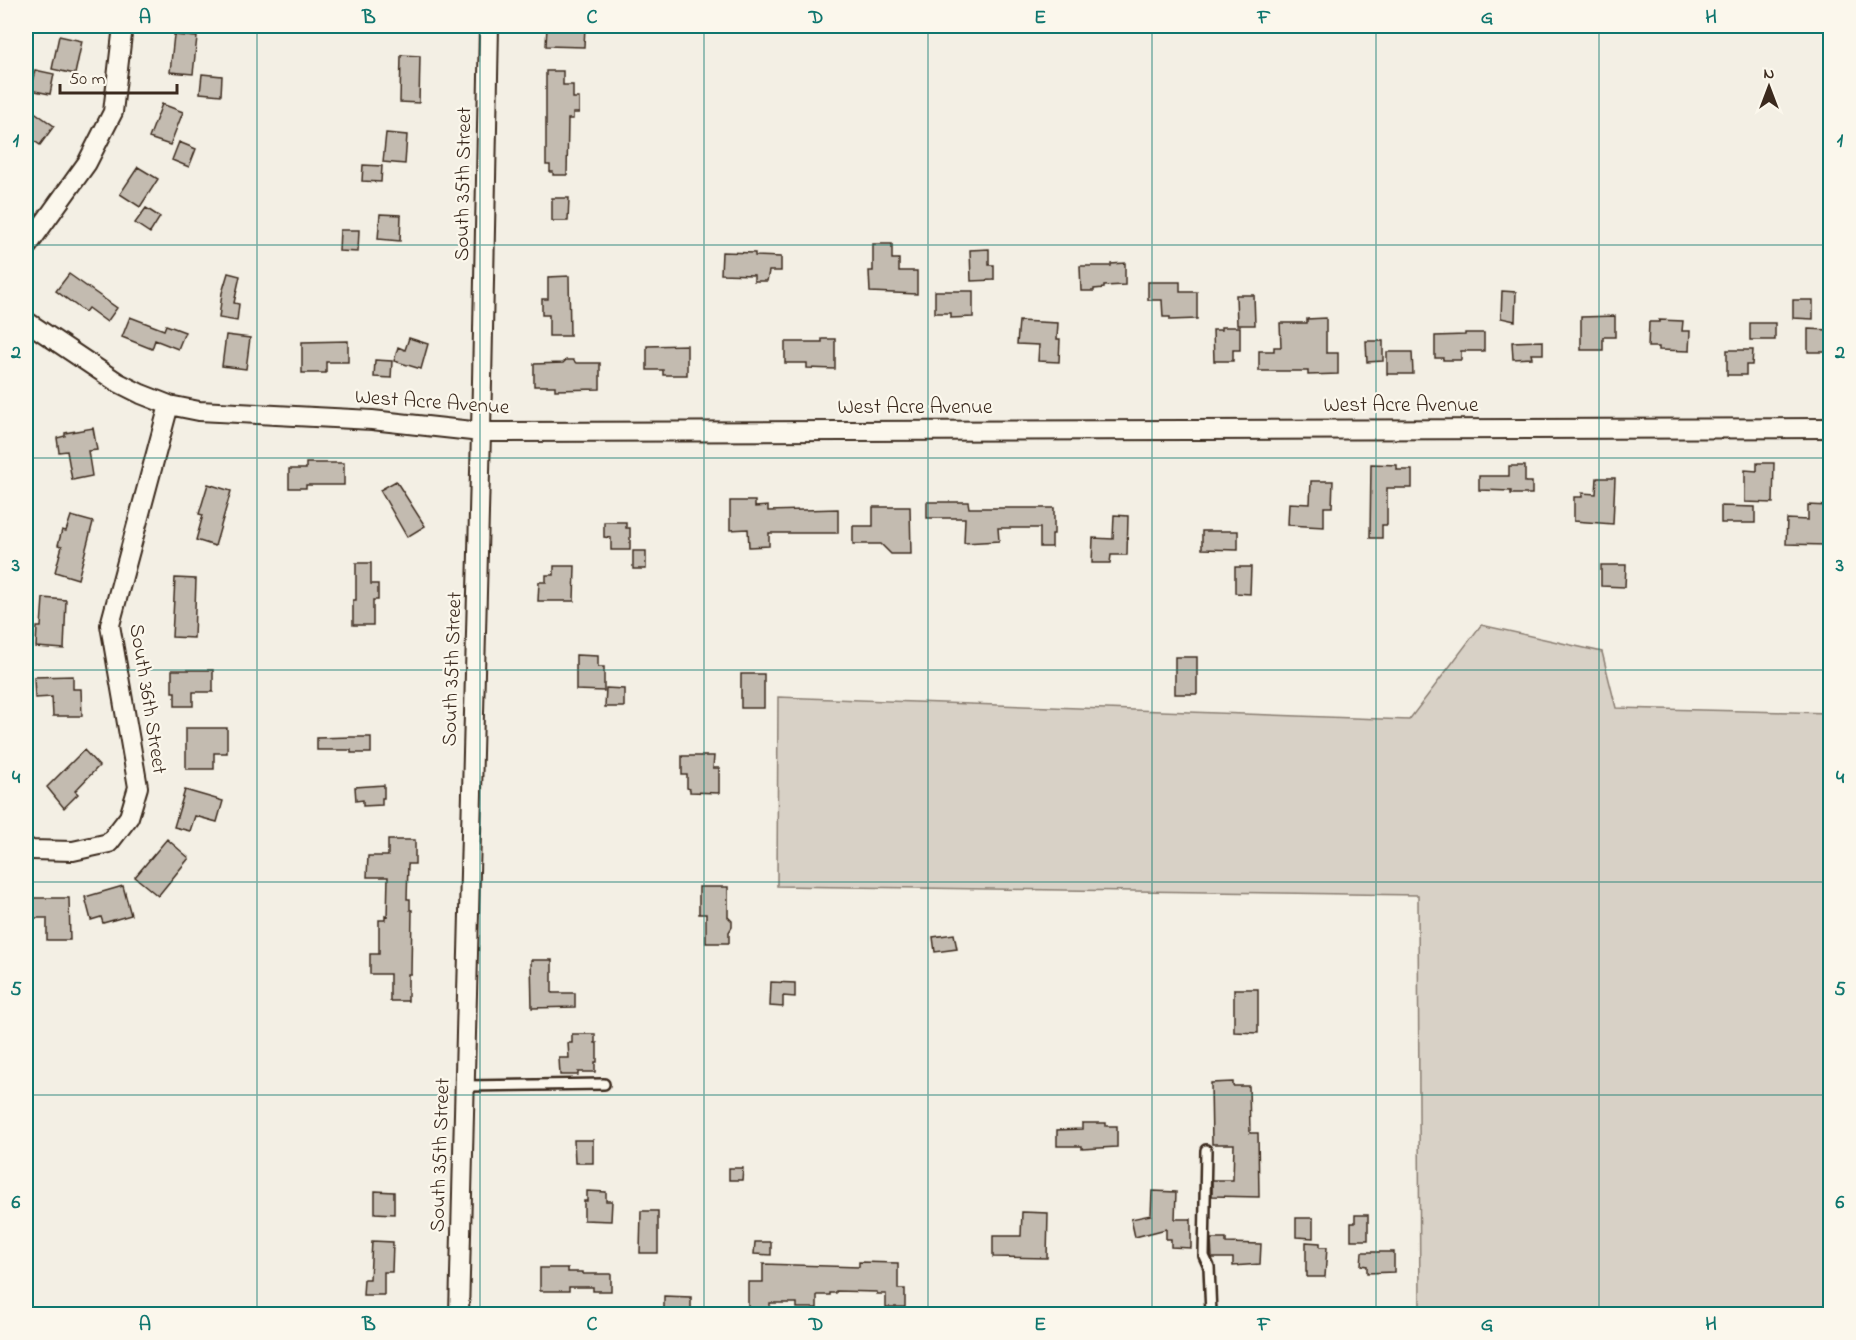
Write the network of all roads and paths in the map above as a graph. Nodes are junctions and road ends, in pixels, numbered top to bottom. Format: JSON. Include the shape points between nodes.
{"nodes":[{"id":1,"x":123,"y":26,"type":"edge"},
{"id":2,"x":489,"y":26,"type":"edge"},
{"id":3,"x":26,"y":248,"type":"edge"},
{"id":4,"x":26,"y":321,"type":"edge"},
{"id":5,"x":169,"y":405,"type":"junction"},
{"id":6,"x":1830,"y":428,"type":"edge"},
{"id":7,"x":481,"y":432,"type":"junction"},
{"id":8,"x":26,"y":847,"type":"edge"},
{"id":9,"x":604,"y":1084,"type":"dead end"},
{"id":10,"x":465,"y":1086,"type":"junction"},
{"id":11,"x":1206,"y":1150,"type":"dead end"},
{"id":12,"x":459,"y":1314,"type":"edge"},
{"id":13,"x":1210,"y":1314,"type":"edge"}],
"edges":[{"from":1,"to":3,"type":"street","via":[[113,112],[87,163]]},
{"from":2,"to":7,"type":"street","name":"South 35th Street"},
{"from":4,"to":5,"type":"street","name":"West Acre Avenue","via":[[117,382]]},
{"from":5,"to":7,"type":"street","name":"West Acre Avenue","via":[[219,413],[372,420]]},
{"from":5,"to":8,"type":"street","name":"South 36th Street","via":[[110,625],[138,787],[129,817],[109,843],[74,851]]},
{"from":6,"to":7,"type":"street","name":"West Acre Avenue"},
{"from":7,"to":10,"type":"street","name":"South 35th Street"},
{"from":9,"to":10,"type":"lane"},
{"from":10,"to":12,"type":"street","name":"South 35th Street"},
{"from":11,"to":13,"type":"lane","via":[[1204,1256],[1209,1267]]}]}
